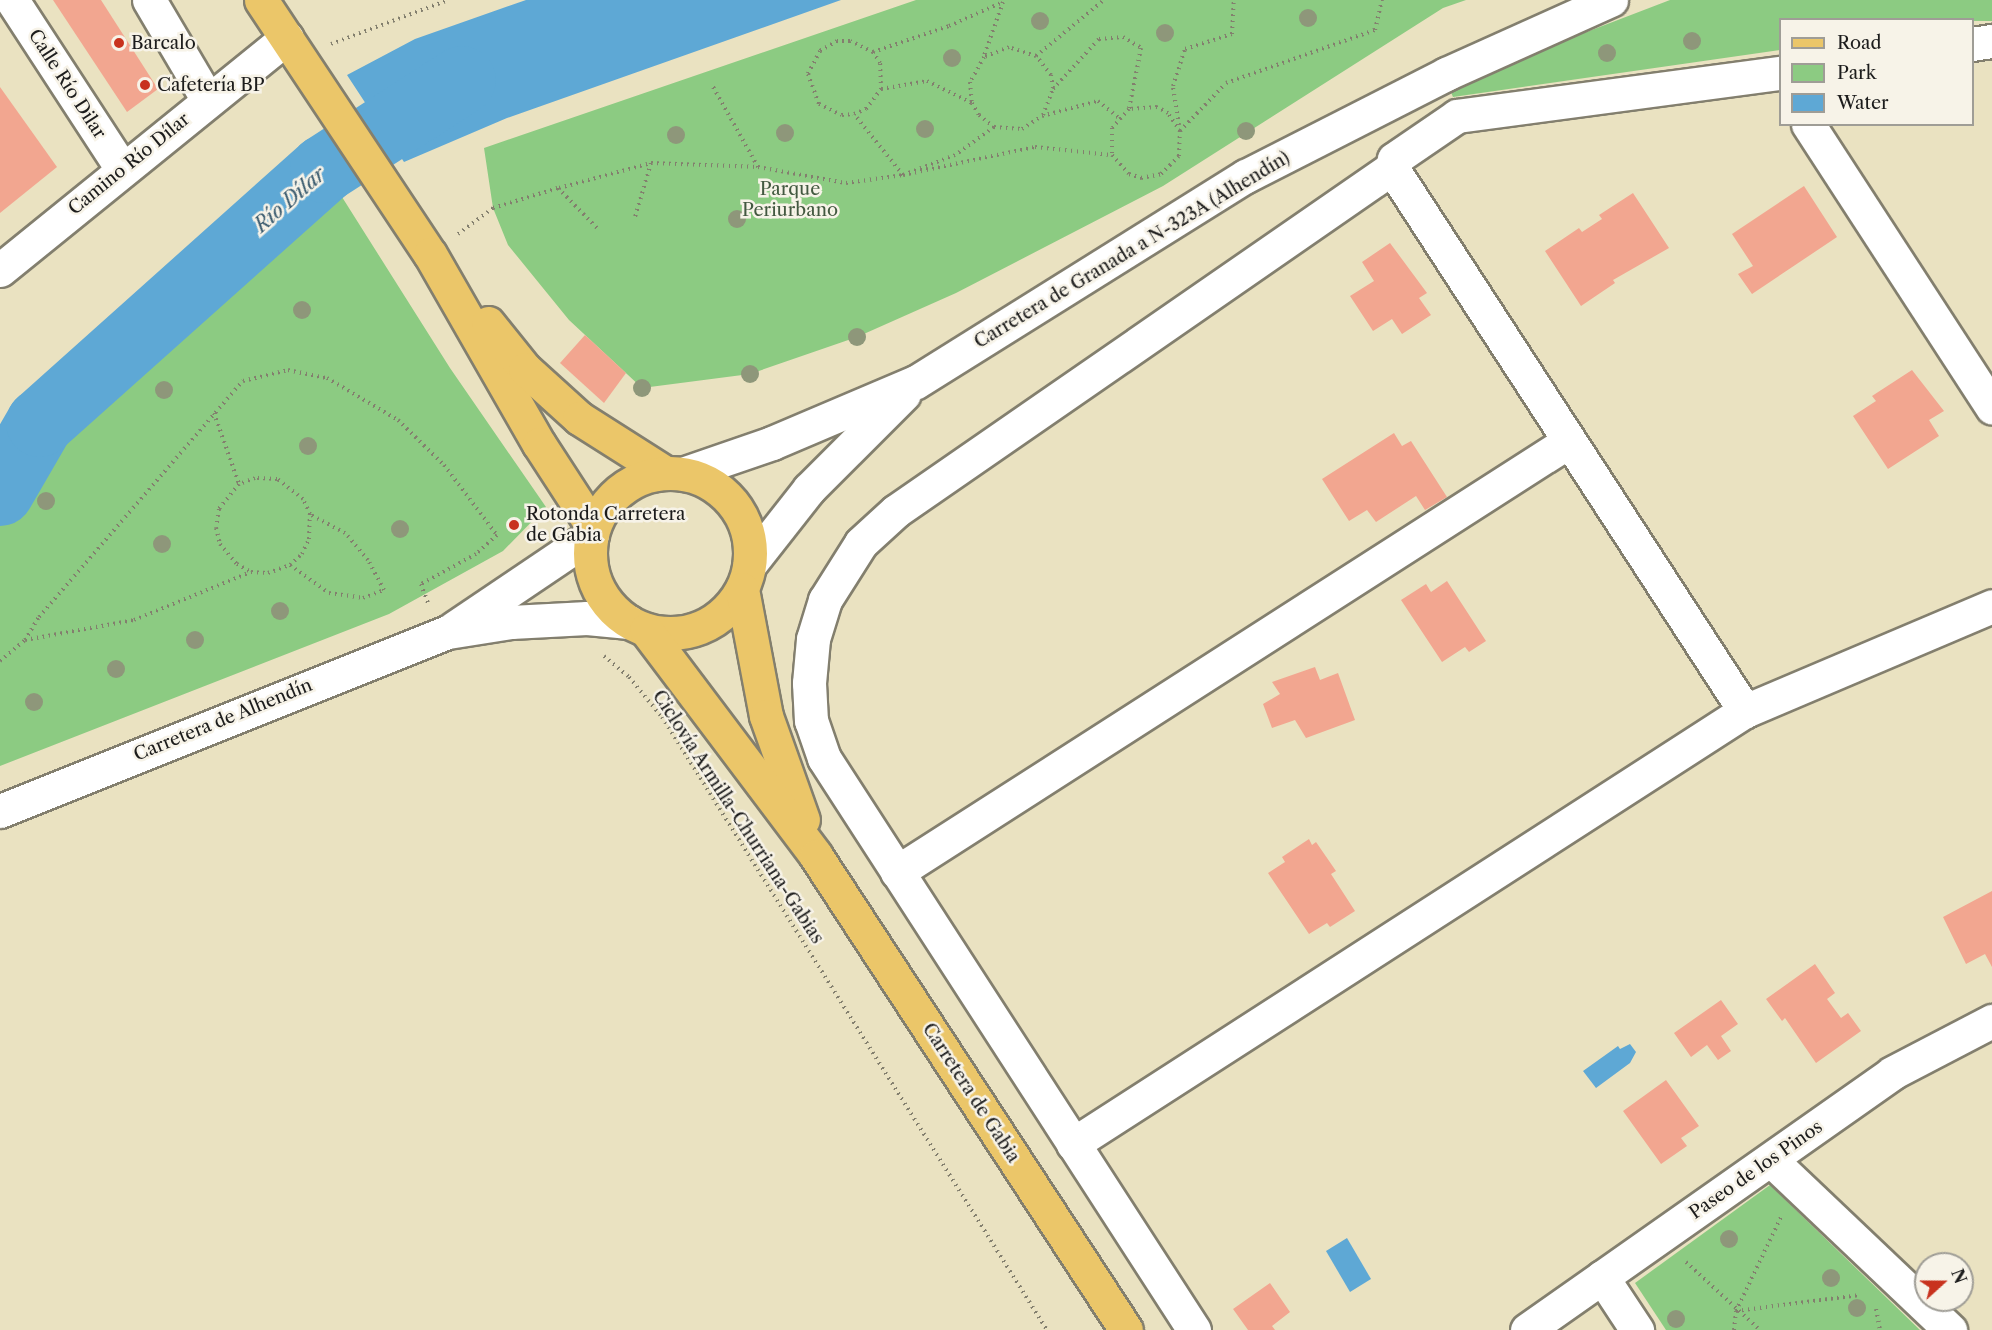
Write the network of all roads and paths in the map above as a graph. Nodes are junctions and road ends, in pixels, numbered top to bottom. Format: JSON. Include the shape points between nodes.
{"nodes":[{"id":1,"x":12,"y":0,"type":"edge"},
{"id":2,"x":149,"y":0,"type":"edge"},
{"id":3,"x":261,"y":0,"type":"edge"},
{"id":4,"x":448,"y":0,"type":"edge"},
{"id":5,"x":1104,"y":0,"type":"edge"},
{"id":6,"x":1234,"y":0,"type":"edge"},
{"id":7,"x":1382,"y":0,"type":"edge"},
{"id":8,"x":1611,"y":0,"type":"edge"},
{"id":9,"x":1005,"y":1,"type":"edge"},
{"id":10,"x":1992,"y":41,"type":"edge"},
{"id":11,"x":1974,"y":44,"type":"edge"},
{"id":12,"x":873,"y":52,"type":"junction"},
{"id":13,"x":1036,"y":56,"type":"junction"},
{"id":14,"x":299,"y":57,"type":"junction"},
{"id":15,"x":984,"y":57,"type":"junction"},
{"id":16,"x":1779,"y":73,"type":"edge"},
{"id":17,"x":712,"y":85,"type":"dead end"},
{"id":18,"x":881,"y":89,"type":"junction"},
{"id":19,"x":1053,"y":89,"type":"junction"},
{"id":20,"x":208,"y":100,"type":"junction"},
{"id":21,"x":972,"y":103,"type":"junction"},
{"id":22,"x":1129,"y":109,"type":"junction"},
{"id":23,"x":854,"y":114,"type":"junction"},
{"id":24,"x":1042,"y":116,"type":"junction"},
{"id":25,"x":1118,"y":117,"type":"junction"},
{"id":26,"x":1809,"y":126,"type":"edge"},
{"id":27,"x":994,"y":127,"type":"junction"},
{"id":28,"x":1180,"y":131,"type":"junction"},
{"id":29,"x":1112,"y":155,"type":"junction"},
{"id":30,"x":651,"y":163,"type":"junction"},
{"id":31,"x":758,"y":167,"type":"junction"},
{"id":32,"x":1392,"y":168,"type":"junction"},
{"id":33,"x":122,"y":169,"type":"junction"},
{"id":34,"x":903,"y":175,"type":"junction"},
{"id":35,"x":558,"y":188,"type":"junction"},
{"id":36,"x":636,"y":218,"type":"dead end"},
{"id":37,"x":597,"y":228,"type":"dead end"},
{"id":38,"x":430,"y":254,"type":"junction"},
{"id":39,"x":0,"y":270,"type":"edge"},
{"id":40,"x":916,"y":382,"type":"junction"},
{"id":41,"x":1992,"y":406,"type":"edge"},
{"id":42,"x":214,"y":413,"type":"junction"},
{"id":43,"x":1569,"y":441,"type":"junction"},
{"id":44,"x":674,"y":473,"type":"junction"},
{"id":45,"x":239,"y":484,"type":"junction"},
{"id":46,"x":310,"y":514,"type":"junction"},
{"id":47,"x":592,"y":531,"type":"junction"},
{"id":48,"x":290,"y":565,"type":"junction"},
{"id":49,"x":251,"y":572,"type":"junction"},
{"id":50,"x":746,"y":577,"type":"junction"},
{"id":51,"x":1992,"y":606,"type":"edge"},
{"id":52,"x":638,"y":626,"type":"junction"},
{"id":53,"x":444,"y":633,"type":"junction"},
{"id":54,"x":25,"y":640,"type":"junction"},
{"id":55,"x":601,"y":653,"type":"dead end"},
{"id":56,"x":0,"y":661,"type":"edge"},
{"id":57,"x":1745,"y":711,"type":"junction"},
{"id":58,"x":0,"y":811,"type":"edge"},
{"id":59,"x":816,"y":856,"type":"junction"},
{"id":60,"x":897,"y":872,"type":"junction"},
{"id":61,"x":1992,"y":1021,"type":"edge"},
{"id":62,"x":1073,"y":1144,"type":"junction"},
{"id":63,"x":1771,"y":1160,"type":"junction"},
{"id":64,"x":1784,"y":1211,"type":"dead end"},
{"id":65,"x":1683,"y":1259,"type":"dead end"},
{"id":66,"x":1602,"y":1277,"type":"junction"},
{"id":67,"x":1873,"y":1294,"type":"dead end"},
{"id":68,"x":1736,"y":1311,"type":"junction"},
{"id":69,"x":1047,"y":1330,"type":"edge"},
{"id":70,"x":1126,"y":1330,"type":"edge"},
{"id":71,"x":1194,"y":1330,"type":"edge"},
{"id":72,"x":1527,"y":1330,"type":"edge"},
{"id":73,"x":1638,"y":1330,"type":"edge"},
{"id":74,"x":1734,"y":1330,"type":"edge"},
{"id":75,"x":1760,"y":1330,"type":"edge"},
{"id":76,"x":1950,"y":1330,"type":"edge"}],
"edges":[{"from":1,"to":33,"type":"street","name":"Calle Río Dilar"},
{"from":2,"to":20,"type":"street"},
{"from":3,"to":14,"type":"main road"},
{"from":4,"to":14,"type":"path"},
{"from":5,"to":13,"type":"path"},
{"from":6,"to":28,"type":"path","via":[[1232,34],[1185,49],[1173,86]]},
{"from":7,"to":28,"type":"path","via":[[1375,30],[1226,83]]},
{"from":8,"to":40,"type":"street","name":"Carretera de Granada a N-323A (Alhendín)","via":[[1446,74],[1246,176]]},
{"from":9,"to":12,"type":"path","via":[[949,26]]},
{"from":9,"to":15,"type":"path"},
{"from":10,"to":11,"type":"street"},
{"from":12,"to":18,"type":"path","via":[[880,63]]},
{"from":12,"to":23,"type":"path","via":[[850,40],[837,41],[820,51],[810,67],[812,93],[819,104],[835,113]]},
{"from":13,"to":15,"type":"path","via":[[1009,47]]},
{"from":13,"to":19,"type":"path","via":[[1051,75]]},
{"from":14,"to":20,"type":"street","name":"Camino Río Dílar"},
{"from":14,"to":38,"type":"main road"},
{"from":15,"to":21,"type":"path","via":[[970,82]]},
{"from":16,"to":32,"type":"street","via":[[1457,116],[1394,159]]},
{"from":17,"to":31,"type":"path"},
{"from":18,"to":21,"type":"path","via":[[927,81]]},
{"from":18,"to":23,"type":"path","via":[[866,109]]},
{"from":19,"to":22,"type":"path","via":[[1099,39],[1123,37],[1141,48]]},
{"from":19,"to":24,"type":"path"},
{"from":20,"to":33,"type":"street","name":"Camino Río Dílar"},
{"from":21,"to":27,"type":"path"},
{"from":22,"to":25,"type":"path"},
{"from":22,"to":28,"type":"path","via":[[1157,107],[1168,113]]},
{"from":23,"to":34,"type":"path"},
{"from":24,"to":25,"type":"path","via":[[1098,101]]},
{"from":24,"to":27,"type":"path","via":[[1022,129]]},
{"from":25,"to":29,"type":"path","via":[[1109,140]]},
{"from":26,"to":41,"type":"street"},
{"from":27,"to":34,"type":"path","via":[[955,155]]},
{"from":28,"to":29,"type":"path","via":[[1179,156],[1161,174],[1129,174]]},
{"from":29,"to":34,"type":"path","via":[[1035,147]]},
{"from":30,"to":31,"type":"path"},
{"from":30,"to":35,"type":"path"},
{"from":30,"to":36,"type":"path"},
{"from":31,"to":34,"type":"path","via":[[846,183]]},
{"from":32,"to":43,"type":"street"},
{"from":32,"to":60,"type":"street","via":[[896,511],[861,543],[825,600],[813,639],[811,721],[824,758]]},
{"from":33,"to":39,"type":"street","name":"Camino Río Dílar"},
{"from":35,"to":37,"type":"path"},
{"from":35,"to":38,"type":"path","via":[[493,208]]},
{"from":38,"to":44,"type":"main road","via":[[525,369],[579,418]]},
{"from":38,"to":47,"type":"main road"},
{"from":40,"to":44,"type":"street","name":"Carretera de Granada a N-323A (Alhendín)","via":[[772,442]]},
{"from":40,"to":50,"type":"street","name":"Carretera de Granada a N-323A (Alhendín)","via":[[809,489]]},
{"from":42,"to":45,"type":"path"},
{"from":42,"to":53,"type":"path","via":[[243,381],[288,370],[327,378],[398,420],[444,465],[497,535],[476,554],[421,584]]},
{"from":42,"to":54,"type":"path","via":[[39,617]]},
{"from":43,"to":57,"type":"street"},
{"from":43,"to":60,"type":"street"},
{"from":44,"to":47,"type":"main road","via":[[620,489]]},
{"from":44,"to":50,"type":"main road","via":[[717,487],[738,509],[748,533]]},
{"from":45,"to":46,"type":"path","via":[[255,478],[277,479],[297,493]]},
{"from":45,"to":49,"type":"path","via":[[219,509],[216,528],[229,558]]},
{"from":46,"to":48,"type":"path","via":[[309,539],[302,554]]},
{"from":46,"to":48,"type":"path","via":[[345,533],[368,560],[384,590],[363,598],[329,593]]},
{"from":47,"to":52,"type":"main road","via":[[590,560],[599,591]]},
{"from":47,"to":53,"type":"street"},
{"from":48,"to":49,"type":"path","via":[[268,573]]},
{"from":49,"to":54,"type":"path","via":[[134,620]]},
{"from":50,"to":52,"type":"main road","via":[[724,613],[700,628],[673,634]]},
{"from":50,"to":59,"type":"main road","name":"Carretera de Gabia","via":[[766,716]]},
{"from":51,"to":57,"type":"street"},
{"from":52,"to":53,"type":"street","via":[[587,618],[512,622]]},
{"from":52,"to":59,"type":"main road","name":"Carretera de Gabia"},
{"from":53,"to":58,"type":"street","name":"Carretera de Alhendín"},
{"from":54,"to":56,"type":"path"},
{"from":55,"to":69,"type":"path","name":"Ciclovía Armilla-Churriana-Gabias","via":[[629,677],[662,717]]},
{"from":57,"to":62,"type":"street"},
{"from":59,"to":70,"type":"main road","name":"Carretera de Gabia"},
{"from":60,"to":62,"type":"street"},
{"from":61,"to":63,"type":"street","name":"Paseo de los Pinos","via":[[1892,1073]]},
{"from":62,"to":71,"type":"street"},
{"from":63,"to":66,"type":"street","name":"Paseo de los Pinos"},
{"from":63,"to":76,"type":"street"},
{"from":64,"to":68,"type":"path"},
{"from":65,"to":68,"type":"path"},
{"from":66,"to":72,"type":"street","name":"Paseo de los Pinos"},
{"from":66,"to":73,"type":"street"},
{"from":67,"to":68,"type":"path"},
{"from":68,"to":74,"type":"path"},
{"from":68,"to":75,"type":"path"}]}
